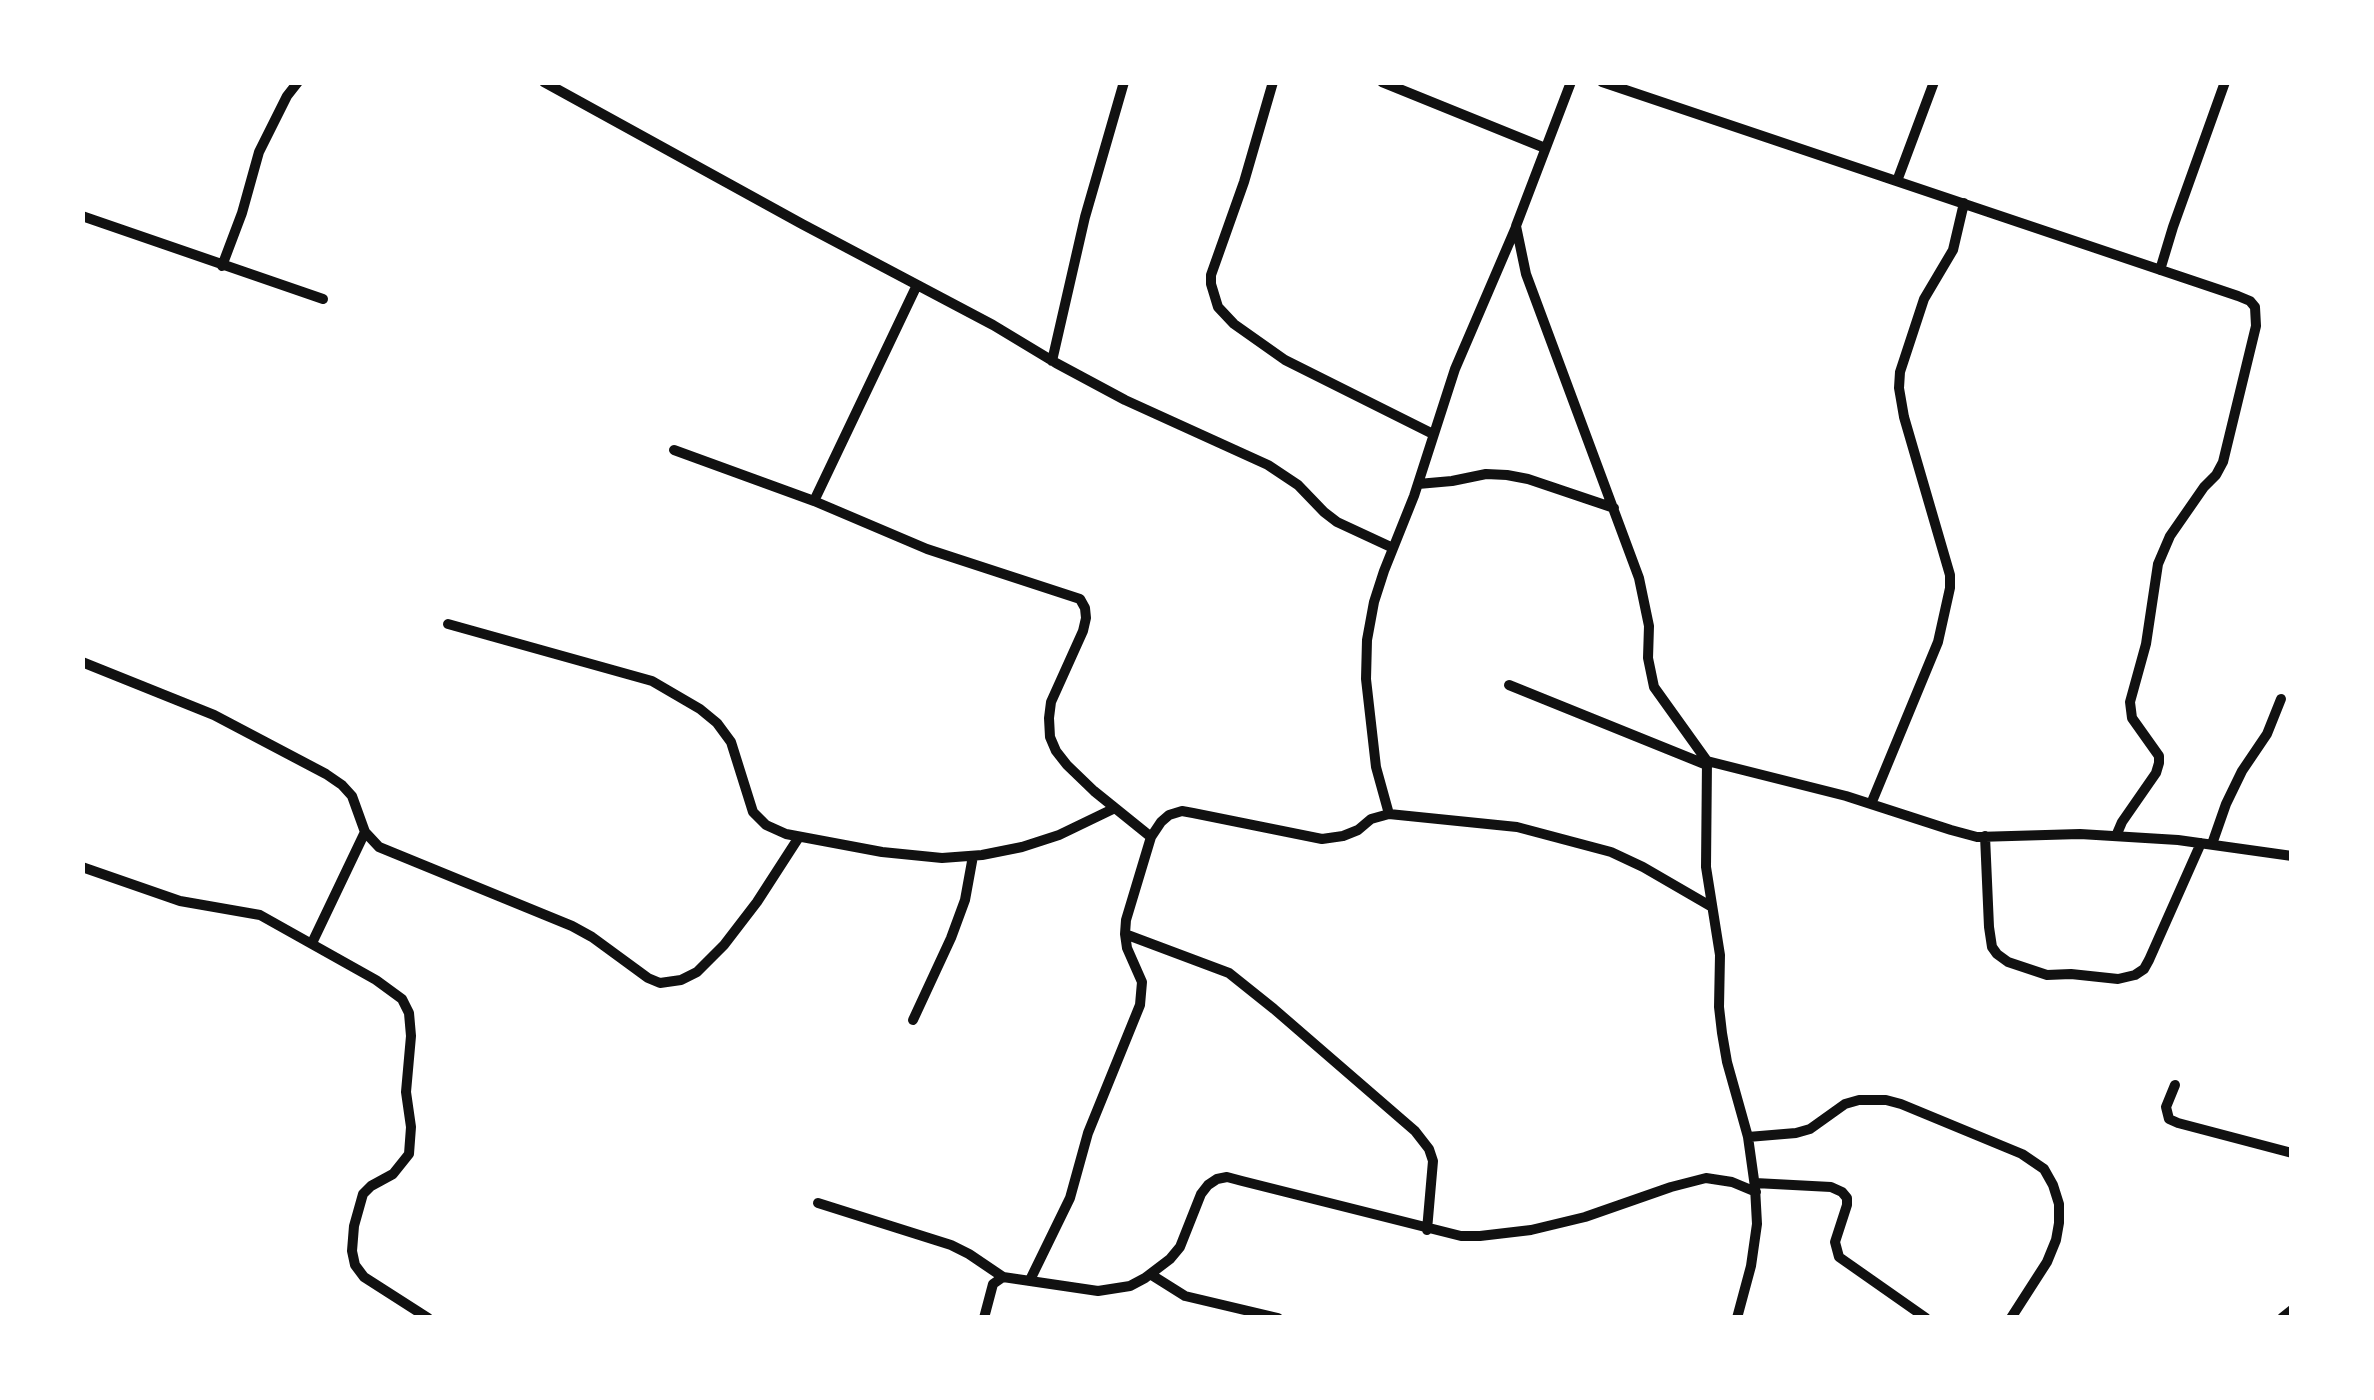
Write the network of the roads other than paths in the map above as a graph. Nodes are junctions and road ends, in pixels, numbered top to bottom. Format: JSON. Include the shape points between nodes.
{"nodes":[{"id":1,"x":298,"y":82,"type":"edge"},
{"id":2,"x":544,"y":82,"type":"edge"},
{"id":3,"x":1124,"y":82,"type":"edge"},
{"id":4,"x":1274,"y":82,"type":"edge"},
{"id":5,"x":1382,"y":82,"type":"edge"},
{"id":6,"x":1571,"y":82,"type":"edge"},
{"id":7,"x":1602,"y":82,"type":"edge"},
{"id":8,"x":1934,"y":82,"type":"edge"},
{"id":9,"x":2226,"y":82,"type":"edge"},
{"id":10,"x":1545,"y":148,"type":"junction"},
{"id":11,"x":1897,"y":181,"type":"junction"},
{"id":12,"x":1964,"y":203,"type":"junction"},
{"id":13,"x":82,"y":216,"type":"edge"},
{"id":14,"x":1516,"y":226,"type":"junction"},
{"id":15,"x":222,"y":266,"type":"junction"},
{"id":16,"x":2160,"y":270,"type":"junction"},
{"id":17,"x":918,"y":285,"type":"junction"},
{"id":18,"x":323,"y":299,"type":"dead end"},
{"id":19,"x":1052,"y":361,"type":"junction"},
{"id":20,"x":1433,"y":434,"type":"junction"},
{"id":21,"x":674,"y":450,"type":"dead end"},
{"id":22,"x":1418,"y":484,"type":"junction"},
{"id":23,"x":814,"y":501,"type":"junction"},
{"id":24,"x":1614,"y":508,"type":"junction"},
{"id":25,"x":1394,"y":548,"type":"junction"},
{"id":26,"x":448,"y":624,"type":"dead end"},
{"id":27,"x":82,"y":662,"type":"edge"},
{"id":28,"x":1509,"y":685,"type":"dead end"},
{"id":29,"x":2281,"y":698,"type":"dead end"},
{"id":30,"x":1707,"y":763,"type":"junction"},
{"id":31,"x":1871,"y":804,"type":"junction"},
{"id":32,"x":1115,"y":808,"type":"junction"},
{"id":33,"x":1390,"y":814,"type":"junction"},
{"id":34,"x":364,"y":832,"type":"junction"},
{"id":35,"x":1984,"y":836,"type":"junction"},
{"id":36,"x":2116,"y":836,"type":"junction"},
{"id":37,"x":799,"y":837,"type":"junction"},
{"id":38,"x":1151,"y":837,"type":"junction"},
{"id":39,"x":2206,"y":843,"type":"junction"},
{"id":40,"x":973,"y":856,"type":"junction"},
{"id":41,"x":2292,"y":856,"type":"edge"},
{"id":42,"x":82,"y":868,"type":"edge"},
{"id":43,"x":1712,"y":907,"type":"junction"},
{"id":44,"x":1124,"y":934,"type":"junction"},
{"id":45,"x":312,"y":944,"type":"junction"},
{"id":46,"x":913,"y":1020,"type":"dead end"},
{"id":47,"x":2175,"y":1085,"type":"dead end"},
{"id":48,"x":1748,"y":1137,"type":"junction"},
{"id":49,"x":2292,"y":1152,"type":"edge"},
{"id":50,"x":1755,"y":1187,"type":"junction"},
{"id":51,"x":818,"y":1203,"type":"dead end"},
{"id":52,"x":1427,"y":1230,"type":"junction"},
{"id":53,"x":1150,"y":1274,"type":"junction"},
{"id":54,"x":1004,"y":1277,"type":"junction"},
{"id":55,"x":1030,"y":1280,"type":"junction"},
{"id":56,"x":2292,"y":1310,"type":"edge"},
{"id":57,"x":428,"y":1318,"type":"edge"},
{"id":58,"x":984,"y":1318,"type":"edge"},
{"id":59,"x":1278,"y":1318,"type":"edge"},
{"id":60,"x":1737,"y":1318,"type":"edge"},
{"id":61,"x":1926,"y":1318,"type":"edge"},
{"id":62,"x":2011,"y":1318,"type":"edge"},
{"id":63,"x":2282,"y":1318,"type":"edge"}],
"edges":[{"from":1,"to":15,"type":"street","via":[[260,152]]},
{"from":2,"to":17,"type":"street"},
{"from":3,"to":19,"type":"street"},
{"from":4,"to":20,"type":"street","via":[[1210,284],[1218,307],[1285,360]]},
{"from":5,"to":10,"type":"street"},
{"from":6,"to":10,"type":"street"},
{"from":7,"to":11,"type":"street"},
{"from":8,"to":11,"type":"street"},
{"from":9,"to":16,"type":"street"},
{"from":10,"to":14,"type":"street"},
{"from":11,"to":12,"type":"street"},
{"from":12,"to":16,"type":"street"},
{"from":12,"to":31,"type":"street","via":[[1953,250],[1924,299],[1899,388],[1950,588],[1938,642]]},
{"from":13,"to":15,"type":"street"},
{"from":14,"to":20,"type":"street"},
{"from":14,"to":24,"type":"street","via":[[1526,274]]},
{"from":15,"to":18,"type":"street"},
{"from":16,"to":36,"type":"street","via":[[2250,301],[2257,314],[2222,462],[2158,564],[2130,702],[2158,763]]},
{"from":17,"to":19,"type":"street"},
{"from":17,"to":23,"type":"street"},
{"from":19,"to":25,"type":"street","via":[[1268,465],[1337,522]]},
{"from":20,"to":22,"type":"street"},
{"from":21,"to":23,"type":"street"},
{"from":22,"to":24,"type":"street","via":[[1506,475]]},
{"from":22,"to":25,"type":"street"},
{"from":23,"to":32,"type":"street","via":[[1080,600],[1086,618],[1052,702],[1050,737],[1067,765]]},
{"from":24,"to":30,"type":"street","via":[[1644,599],[1649,674]]},
{"from":25,"to":33,"type":"street","via":[[1374,602],[1366,678],[1376,767]]},
{"from":26,"to":37,"type":"street","via":[[652,680],[700,709],[731,742],[753,812]]},
{"from":27,"to":34,"type":"street","via":[[214,715],[326,774],[352,796]]},
{"from":28,"to":30,"type":"street"},
{"from":29,"to":39,"type":"street"},
{"from":30,"to":31,"type":"street"},
{"from":30,"to":43,"type":"street"},
{"from":31,"to":35,"type":"street"},
{"from":32,"to":38,"type":"street"},
{"from":32,"to":40,"type":"street","via":[[1059,835]]},
{"from":33,"to":38,"type":"street","via":[[1322,839],[1182,811],[1169,815]]},
{"from":33,"to":43,"type":"street","via":[[1518,827],[1573,840],[1643,867]]},
{"from":34,"to":37,"type":"street","via":[[379,847],[572,926],[660,983],[697,972],[724,945]]},
{"from":34,"to":45,"type":"street"},
{"from":35,"to":36,"type":"street"},
{"from":35,"to":39,"type":"street","via":[[1997,954],[2047,975],[2118,978],[2135,975],[2150,960]]},
{"from":36,"to":39,"type":"street"},
{"from":37,"to":40,"type":"street","via":[[882,852]]},
{"from":38,"to":44,"type":"street"},
{"from":39,"to":41,"type":"street"},
{"from":40,"to":46,"type":"street","via":[[966,900]]},
{"from":42,"to":45,"type":"street","via":[[180,901],[260,915]]},
{"from":43,"to":48,"type":"street","via":[[1722,1033]]},
{"from":44,"to":52,"type":"street","via":[[1229,973],[1415,1132],[1433,1161]]},
{"from":44,"to":55,"type":"street","via":[[1142,982],[1140,1004],[1080,1153],[1070,1198]]},
{"from":45,"to":57,"type":"street","via":[[392,990],[409,1013],[409,1154],[363,1194],[352,1251],[364,1276]]},
{"from":47,"to":49,"type":"street","via":[[2169,1118]]},
{"from":48,"to":50,"type":"street"},
{"from":48,"to":62,"type":"street","via":[[1796,1134],[1845,1104],[1886,1100],[2044,1169],[2060,1223],[2047,1262]]},
{"from":50,"to":52,"type":"street","via":[[1706,1178],[1531,1230],[1460,1236]]},
{"from":50,"to":60,"type":"street","via":[[1752,1266]]},
{"from":50,"to":61,"type":"street","via":[[1842,1192],[1847,1205],[1835,1242],[1839,1258]]},
{"from":51,"to":54,"type":"street","via":[[951,1245]]},
{"from":52,"to":53,"type":"street","via":[[1217,1179],[1201,1194],[1180,1247]]},
{"from":53,"to":55,"type":"street","via":[[1130,1286],[1098,1291]]},
{"from":53,"to":59,"type":"street","via":[[1185,1296]]},
{"from":54,"to":55,"type":"street"},
{"from":54,"to":58,"type":"street","via":[[993,1284]]},
{"from":56,"to":63,"type":"street"}]}
